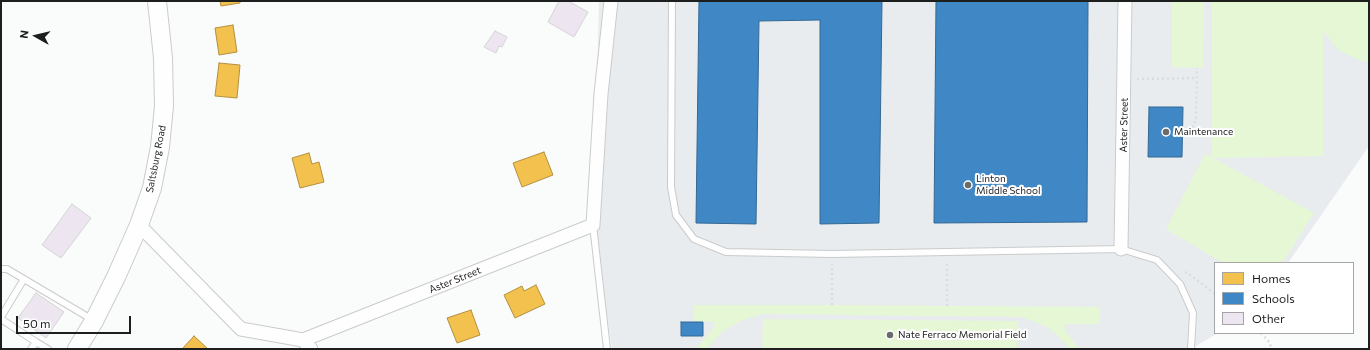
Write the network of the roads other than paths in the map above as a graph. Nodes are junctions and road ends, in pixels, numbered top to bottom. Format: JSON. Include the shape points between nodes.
{"nodes":[{"id":1,"x":157,"y":1,"type":"edge"},
{"id":2,"x":611,"y":1,"type":"edge"},
{"id":3,"x":672,"y":1,"type":"edge"},
{"id":4,"x":1125,"y":1,"type":"edge"},
{"id":5,"x":139,"y":224,"type":"junction"},
{"id":6,"x":592,"y":225,"type":"junction"},
{"id":7,"x":1121,"y":249,"type":"junction"},
{"id":8,"x":1,"y":269,"type":"edge"},
{"id":9,"x":24,"y":279,"type":"junction"},
{"id":10,"x":1,"y":318,"type":"edge"},
{"id":11,"x":94,"y":321,"type":"junction"},
{"id":12,"x":36,"y":342,"type":"junction"},
{"id":13,"x":307,"y":344,"type":"edge"},
{"id":14,"x":31,"y":349,"type":"edge"},
{"id":15,"x":48,"y":349,"type":"edge"},
{"id":16,"x":77,"y":349,"type":"edge"},
{"id":17,"x":607,"y":349,"type":"edge"},
{"id":18,"x":1191,"y":349,"type":"edge"}],
"edges":[{"from":1,"to":5,"type":"main road","name":"Saltsburg Road","via":[[163,58],[164,106],[152,188]]},
{"from":2,"to":6,"type":"street"},
{"from":3,"to":7,"type":"lane","via":[[672,187],[676,215],[694,239],[726,252],[832,254]]},
{"from":4,"to":7,"type":"street","name":"Aster Street"},
{"from":5,"to":11,"type":"main road","name":"Saltsburg Road"},
{"from":5,"to":13,"type":"street","name":"Aster Street","via":[[241,329]]},
{"from":6,"to":13,"type":"street","name":"Aster Street"},
{"from":6,"to":17,"type":"lane"},
{"from":7,"to":18,"type":"lane","via":[[1157,260],[1180,284],[1193,313]]},
{"from":8,"to":9,"type":"lane","via":[[7,269]]},
{"from":9,"to":10,"type":"lane"},
{"from":9,"to":11,"type":"lane"},
{"from":10,"to":12,"type":"lane"},
{"from":11,"to":16,"type":"main road","name":"Saltsburg Road"},
{"from":12,"to":14,"type":"lane"},
{"from":12,"to":15,"type":"lane"}]}
